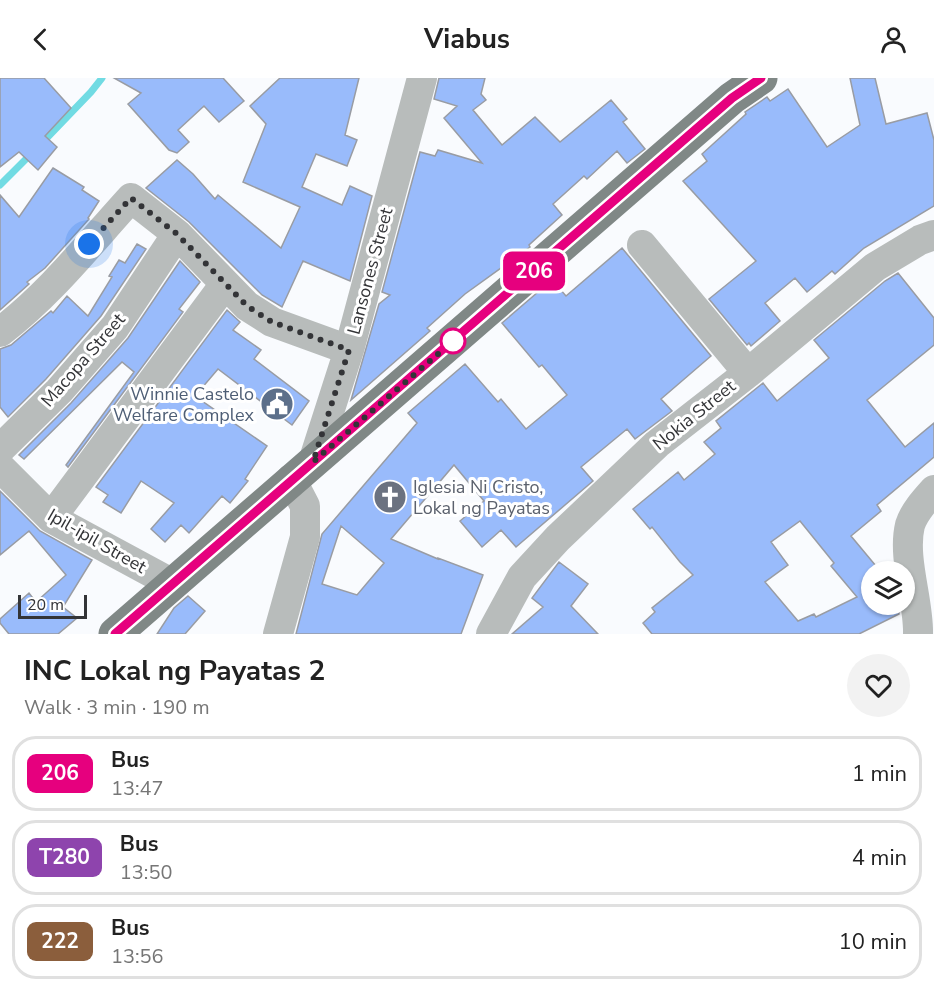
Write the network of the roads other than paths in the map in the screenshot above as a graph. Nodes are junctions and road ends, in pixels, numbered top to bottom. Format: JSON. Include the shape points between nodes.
{"nodes":[{"id":1,"x":422,"y":78,"type":"edge"},
{"id":2,"x":761,"y":78,"type":"edge"},
{"id":3,"x":729,"y":88,"type":"edge"},
{"id":4,"x":177,"y":234,"type":"junction"},
{"id":5,"x":934,"y":235,"type":"edge"},
{"id":6,"x":642,"y":246,"type":"dead end"},
{"id":7,"x":225,"y":284,"type":"junction"},
{"id":8,"x":0,"y":332,"type":"edge"},
{"id":9,"x":349,"y":350,"type":"junction"},
{"id":10,"x":748,"y":373,"type":"junction"},
{"id":11,"x":0,"y":449,"type":"edge"},
{"id":12,"x":0,"y":467,"type":"edge"},
{"id":13,"x":302,"y":471,"type":"junction"},
{"id":14,"x":934,"y":490,"type":"edge"},
{"id":15,"x":51,"y":518,"type":"junction"},
{"id":16,"x":174,"y":584,"type":"junction"},
{"id":17,"x":115,"y":634,"type":"edge"},
{"id":18,"x":278,"y":634,"type":"edge"},
{"id":19,"x":491,"y":634,"type":"edge"},
{"id":20,"x":918,"y":634,"type":"edge"}],
"edges":[{"from":1,"to":9,"type":"street","name":"Lansones Street"},
{"from":2,"to":3,"type":"main road"},
{"from":3,"to":13,"type":"main road"},
{"from":4,"to":7,"type":"street"},
{"from":4,"to":8,"type":"street","via":[[131,198],[44,294]]},
{"from":4,"to":11,"type":"street","name":"Macopa Street","via":[[115,327],[59,391]]},
{"from":5,"to":10,"type":"street","name":"Nokia Street","via":[[875,267]]},
{"from":6,"to":10,"type":"street"},
{"from":7,"to":9,"type":"street","via":[[247,306],[272,322]]},
{"from":7,"to":15,"type":"street"},
{"from":9,"to":13,"type":"street","name":"Lansones Street"},
{"from":10,"to":19,"type":"street","name":"Nokia Street","via":[[657,444],[558,538],[522,577]]},
{"from":12,"to":15,"type":"street","name":"Ipil-ipil Street"},
{"from":13,"to":16,"type":"main road"},
{"from":13,"to":18,"type":"street","via":[[305,537]]},
{"from":14,"to":20,"type":"street","via":[[918,508],[910,526],[909,555]]},
{"from":15,"to":16,"type":"street","name":"Ipil-ipil Street"},
{"from":16,"to":17,"type":"main road"}]}
